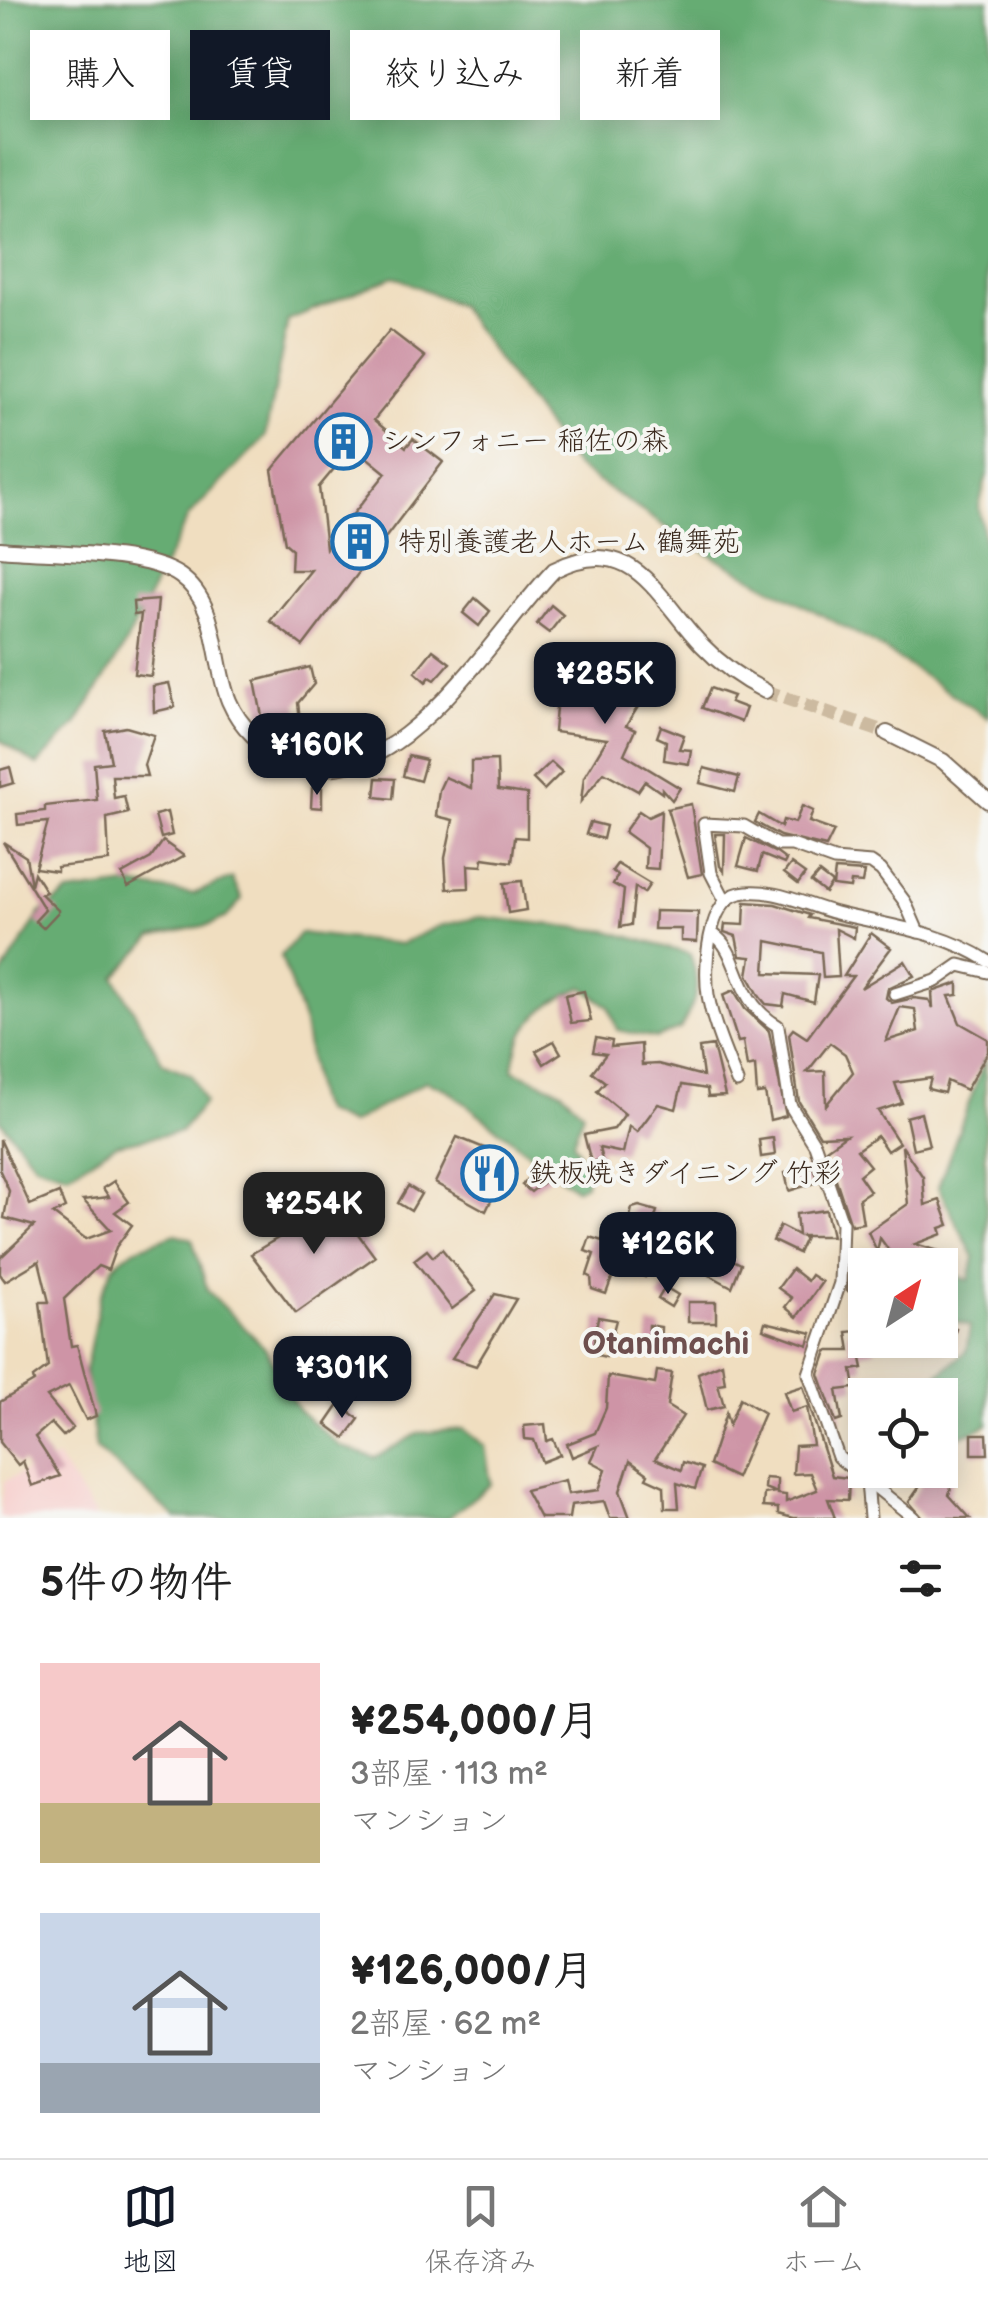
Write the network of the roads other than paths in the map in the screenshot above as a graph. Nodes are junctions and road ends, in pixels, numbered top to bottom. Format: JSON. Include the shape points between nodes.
{"nodes":[{"id":1,"x":0,"y":550,"type":"edge"},
{"id":2,"x":765,"y":692,"type":"tunnel mouth"},
{"id":3,"x":887,"y":733,"type":"tunnel mouth"},
{"id":4,"x":988,"y":801,"type":"edge"},
{"id":5,"x":726,"y":900,"type":"junction"},
{"id":6,"x":918,"y":932,"type":"junction"},
{"id":7,"x":713,"y":934,"type":"junction"},
{"id":8,"x":988,"y":961,"type":"edge"},
{"id":9,"x":988,"y":972,"type":"edge"},
{"id":10,"x":895,"y":994,"type":"dead end"},
{"id":11,"x":737,"y":1082,"type":"dead end"},
{"id":12,"x":848,"y":1465,"type":"edge"},
{"id":13,"x":868,"y":1488,"type":"edge"},
{"id":14,"x":877,"y":1488,"type":"edge"},
{"id":15,"x":870,"y":1518,"type":"edge"},
{"id":16,"x":914,"y":1518,"type":"edge"}],
"edges":[{"from":1,"to":2,"type":"street","via":[[150,563],[181,577],[202,600],[236,716],[266,746],[322,768],[350,768],[400,742],[554,570],[587,557],[617,560],[646,578],[722,665]]},
{"from":3,"to":4,"type":"street","via":[[943,762]]},
{"from":5,"to":6,"type":"street","via":[[775,894]]},
{"from":5,"to":6,"type":"street","via":[[711,873],[704,824],[744,826],[776,845],[871,863],[906,902]]},
{"from":5,"to":7,"type":"street"},
{"from":6,"to":8,"type":"street"},
{"from":7,"to":11,"type":"street","via":[[708,999]]},
{"from":7,"to":12,"type":"street","via":[[749,1004],[778,1026],[790,1105],[838,1202],[840,1283],[809,1374],[838,1457]]},
{"from":9,"to":10,"type":"street","via":[[958,965],[936,981]]},
{"from":13,"to":15,"type":"street"},
{"from":14,"to":16,"type":"street"}]}
